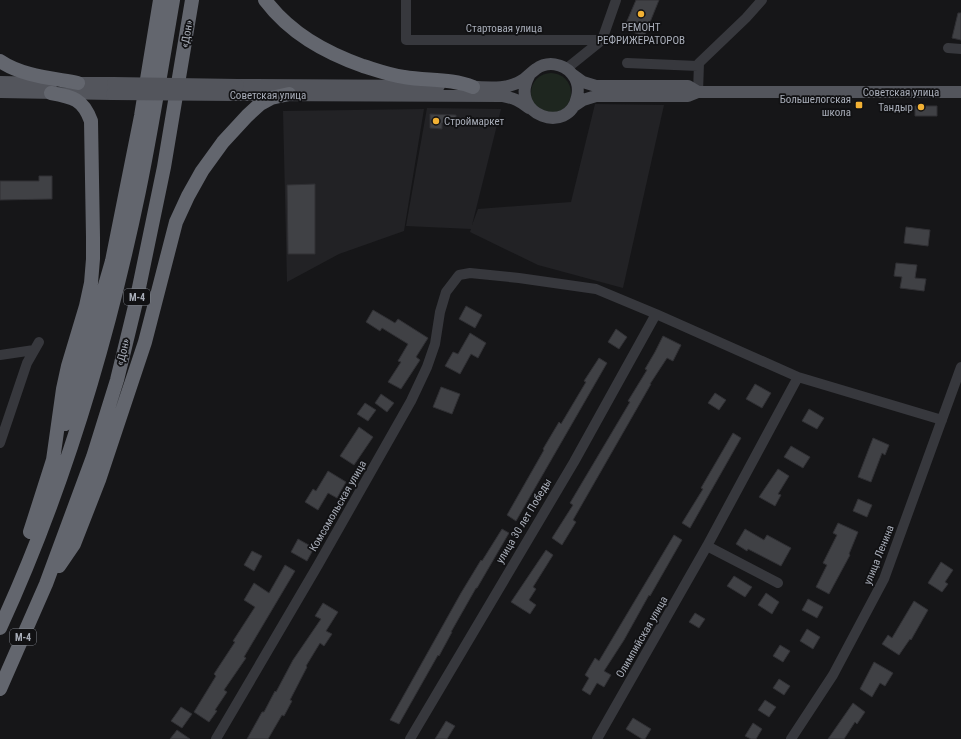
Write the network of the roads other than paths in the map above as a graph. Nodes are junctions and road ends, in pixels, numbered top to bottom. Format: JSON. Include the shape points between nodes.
{"nodes":[{"id":1,"x":160,"y":0,"type":"edge"},
{"id":2,"x":173,"y":0,"type":"edge"},
{"id":3,"x":192,"y":0,"type":"edge"},
{"id":4,"x":265,"y":0,"type":"edge"},
{"id":5,"x":406,"y":0,"type":"edge"},
{"id":6,"x":616,"y":0,"type":"edge"},
{"id":7,"x":762,"y":0,"type":"edge"},
{"id":8,"x":602,"y":40,"type":"junction"},
{"id":9,"x":948,"y":48,"type":"dead end"},
{"id":10,"x":961,"y":49,"type":"edge"},
{"id":11,"x":0,"y":61,"type":"edge"},
{"id":12,"x":627,"y":62,"type":"dead end"},
{"id":13,"x":698,"y":66,"type":"junction"},
{"id":14,"x":569,"y":71,"type":"junction"},
{"id":15,"x":529,"y":76,"type":"junction"},
{"id":16,"x":0,"y":82,"type":"edge"},
{"id":17,"x":78,"y":83,"type":"junction"},
{"id":18,"x":473,"y":86,"type":"junction"},
{"id":19,"x":112,"y":88,"type":"junction"},
{"id":20,"x":236,"y":90,"type":"junction"},
{"id":21,"x":0,"y":92,"type":"edge"},
{"id":22,"x":698,"y":92,"type":"junction"},
{"id":23,"x":961,"y":92,"type":"edge"},
{"id":24,"x":51,"y":93,"type":"junction"},
{"id":25,"x":289,"y":94,"type":"junction"},
{"id":26,"x":574,"y":106,"type":"junction"},
{"id":27,"x":531,"y":110,"type":"junction"},
{"id":28,"x":656,"y":314,"type":"junction"},
{"id":29,"x":0,"y":355,"type":"edge"},
{"id":30,"x":961,"y":367,"type":"edge"},
{"id":31,"x":798,"y":377,"type":"junction"},
{"id":32,"x":942,"y":420,"type":"junction"},
{"id":33,"x":0,"y":443,"type":"edge"},
{"id":34,"x":53,"y":460,"type":"junction"},
{"id":35,"x":707,"y":546,"type":"junction"},
{"id":36,"x":778,"y":583,"type":"dead end"},
{"id":37,"x":46,"y":584,"type":"junction"},
{"id":38,"x":0,"y":607,"type":"edge"},
{"id":39,"x":0,"y":628,"type":"edge"},
{"id":40,"x":0,"y":689,"type":"edge"},
{"id":41,"x":216,"y":739,"type":"edge"},
{"id":42,"x":410,"y":739,"type":"edge"},
{"id":43,"x":597,"y":739,"type":"edge"},
{"id":44,"x":791,"y":739,"type":"edge"}],
"edges":[{"from":1,"to":34,"type":"highway","via":[[112,261]]},
{"from":2,"to":39,"type":"highway","name":"«Дон»","number":"М-4","via":[[139,190],[103,341],[59,483]]},
{"from":3,"to":37,"type":"highway","name":"«Дон»","number":"М-4","via":[[164,167],[136,302],[93,457]]},
{"from":4,"to":18,"type":"highway","via":[[302,36],[326,51],[350,61],[403,78],[463,82]]},
{"from":5,"to":8,"type":"street","name":"Стартовая улица","via":[[406,40]]},
{"from":6,"to":8,"type":"street"},
{"from":7,"to":13,"type":"street","via":[[699,62]]},
{"from":8,"to":14,"type":"street"},
{"from":9,"to":10,"type":"street"},
{"from":11,"to":17,"type":"highway","via":[[22,71]]},
{"from":12,"to":13,"type":"street"},
{"from":13,"to":22,"type":"street"},
{"from":14,"to":15,"type":"main road","via":[[561,66],[549,64],[537,68]]},
{"from":14,"to":22,"type":"main road","name":"Советская улица","via":[[583,82],[596,86],[688,86]]},
{"from":14,"to":26,"type":"main road","via":[[578,89]]},
{"from":15,"to":18,"type":"main road","name":"Советская улица","via":[[506,86]]},
{"from":15,"to":27,"type":"main road","via":[[524,93]]},
{"from":16,"to":17,"type":"main road","name":"Советская улица"},
{"from":17,"to":19,"type":"main road","name":"Советская улица"},
{"from":18,"to":20,"type":"main road","name":"Советская улица"},
{"from":19,"to":20,"type":"main road","name":"Советская улица","bridge":true},
{"from":19,"to":24,"type":"main road","name":"Советская улица"},
{"from":20,"to":25,"type":"main road","name":"Советская улица"},
{"from":21,"to":24,"type":"main road","name":"Советская улица"},
{"from":22,"to":23,"type":"main road","name":"Советская улица"},
{"from":22,"to":26,"type":"main road","name":"Советская улица","via":[[688,96],[596,96]]},
{"from":24,"to":34,"type":"highway","via":[[73,97],[88,111],[91,121],[93,237],[91,283],[65,382]]},
{"from":25,"to":27,"type":"main road","name":"Советская улица","via":[[503,96],[513,97]]},
{"from":25,"to":37,"type":"highway","via":[[271,98],[247,116],[202,171],[188,196],[176,222],[145,342],[99,480],[74,544]]},
{"from":26,"to":27,"type":"main road","via":[[565,114],[553,118],[541,116]]},
{"from":28,"to":31,"type":"street"},
{"from":28,"to":41,"type":"street","name":"Комсомольская улица","via":[[596,289],[519,278],[459,275],[446,292],[435,344],[412,401]]},
{"from":28,"to":42,"type":"street","name":"улица 30 лет Победы","via":[[574,462]]},
{"from":29,"to":33,"type":"street","via":[[36,346]]},
{"from":30,"to":32,"type":"street","name":"улица Ленина"},
{"from":31,"to":32,"type":"street"},
{"from":31,"to":35,"type":"street","name":"Олимпийская улица"},
{"from":32,"to":44,"type":"street","name":"улица Ленина","via":[[884,579],[833,675]]},
{"from":34,"to":38,"type":"highway","via":[[32,527]]},
{"from":35,"to":36,"type":"street"},
{"from":35,"to":43,"type":"street","name":"Олимпийская улица"},
{"from":37,"to":40,"type":"highway","name":"«Дон»","number":"М-4"}]}
